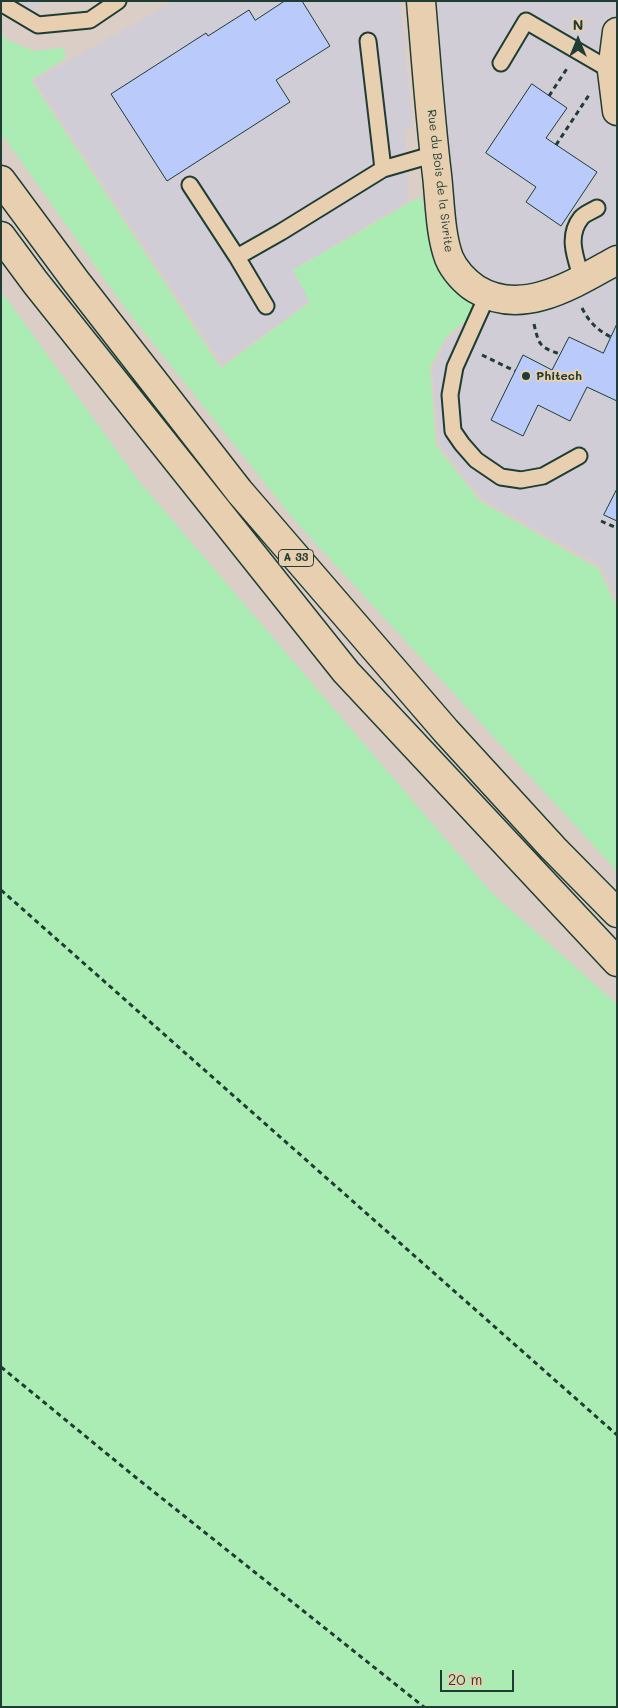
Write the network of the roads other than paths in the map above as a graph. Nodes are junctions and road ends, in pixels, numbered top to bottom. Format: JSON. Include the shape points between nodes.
{"nodes":[{"id":1,"x":118,"y":1,"type":"edge"},
{"id":2,"x":421,"y":1,"type":"edge"},
{"id":3,"x":1,"y":4,"type":"edge"},
{"id":4,"x":617,"y":32,"type":"edge"},
{"id":5,"x":368,"y":41,"type":"dead end"},
{"id":6,"x":501,"y":63,"type":"dead end"},
{"id":7,"x":610,"y":70,"type":"junction"},
{"id":8,"x":616,"y":104,"type":"edge"},
{"id":9,"x":435,"y":154,"type":"junction"},
{"id":10,"x":383,"y":169,"type":"junction"},
{"id":11,"x":1,"y":180,"type":"edge"},
{"id":12,"x":190,"y":185,"type":"dead end"},
{"id":13,"x":597,"y":208,"type":"dead end"},
{"id":14,"x":1,"y":236,"type":"edge"},
{"id":15,"x":237,"y":257,"type":"junction"},
{"id":16,"x":617,"y":260,"type":"edge"},
{"id":17,"x":576,"y":282,"type":"junction"},
{"id":18,"x":487,"y":296,"type":"junction"},
{"id":19,"x":266,"y":306,"type":"dead end"},
{"id":20,"x":579,"y":456,"type":"dead end"},
{"id":21,"x":617,"y":913,"type":"edge"},
{"id":22,"x":617,"y":962,"type":"edge"}],
"edges":[{"from":1,"to":3,"type":"lane","via":[[90,20],[38,25]]},
{"from":2,"to":9,"type":"main road","name":"Rue du Bois de la Sivrite"},
{"from":4,"to":7,"type":"main road"},
{"from":5,"to":10,"type":"lane"},
{"from":6,"to":7,"type":"lane","via":[[526,21]]},
{"from":7,"to":8,"type":"main road"},
{"from":9,"to":10,"type":"lane"},
{"from":9,"to":18,"type":"main road","name":"Rue du Bois de la Sivrite","via":[[449,258],[470,286]]},
{"from":10,"to":15,"type":"lane"},
{"from":11,"to":21,"type":"main road","number":"A 33","via":[[239,492],[446,730]]},
{"from":12,"to":15,"type":"lane"},
{"from":13,"to":17,"type":"lane","via":[[582,217],[573,231]]},
{"from":14,"to":22,"type":"main road","number":"A 33","via":[[34,282],[346,672]]},
{"from":15,"to":19,"type":"lane"},
{"from":16,"to":17,"type":"main road","name":"Rue du Bois de la Sivrite"},
{"from":17,"to":18,"type":"main road","name":"Rue du Bois de la Sivrite","via":[[529,299],[510,301]]},
{"from":18,"to":20,"type":"lane","via":[[455,366],[450,395],[453,431],[476,460],[501,477],[521,480],[543,476]]}]}
